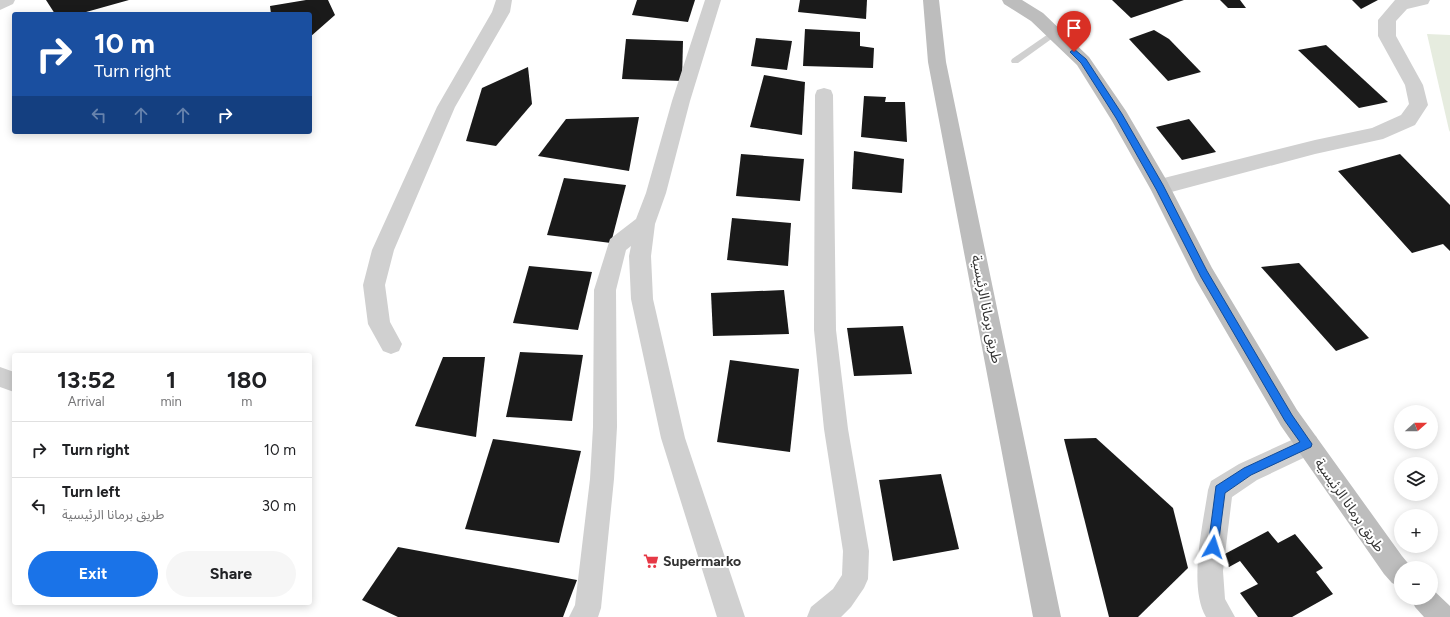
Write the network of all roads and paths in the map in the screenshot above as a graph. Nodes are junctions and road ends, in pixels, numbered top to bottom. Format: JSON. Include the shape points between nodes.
{"nodes":[{"id":1,"x":7,"y":0,"type":"edge"},
{"id":2,"x":504,"y":0,"type":"edge"},
{"id":3,"x":713,"y":0,"type":"edge"},
{"id":4,"x":931,"y":0,"type":"edge"},
{"id":5,"x":1010,"y":0,"type":"edge"},
{"id":6,"x":1422,"y":0,"type":"edge"},
{"id":7,"x":0,"y":4,"type":"edge"},
{"id":8,"x":1054,"y":33,"type":"junction"},
{"id":9,"x":1015,"y":61,"type":"dead end"},
{"id":10,"x":824,"y":94,"type":"dead end"},
{"id":11,"x":1160,"y":187,"type":"junction"},
{"id":12,"x":645,"y":224,"type":"junction"},
{"id":13,"x":391,"y":344,"type":"dead end"},
{"id":14,"x":0,"y":377,"type":"edge"},
{"id":15,"x":12,"y":381,"type":"edge"},
{"id":16,"x":1307,"y":444,"type":"junction"},
{"id":17,"x":1394,"y":566,"type":"edge"},
{"id":18,"x":1431,"y":605,"type":"edge"},
{"id":19,"x":583,"y":617,"type":"edge"},
{"id":20,"x":731,"y":617,"type":"edge"},
{"id":21,"x":822,"y":617,"type":"edge"},
{"id":22,"x":1047,"y":617,"type":"edge"},
{"id":23,"x":1221,"y":617,"type":"edge"},
{"id":24,"x":1442,"y":617,"type":"edge"}],
"edges":[{"from":1,"to":7,"type":"street"},
{"from":2,"to":13,"type":"street","via":[[501,12],[446,107],[383,250],[374,285],[379,324]]},
{"from":3,"to":12,"type":"street"},
{"from":4,"to":22,"type":"street","name":"طريق برمانا الرئيسية","via":[[937,62]]},
{"from":5,"to":8,"type":"street","name":"طريق برمانا الرئيسية","via":[[1037,17]]},
{"from":6,"to":11,"type":"street","via":[[1401,4],[1387,20],[1387,36],[1414,85],[1418,105],[1408,120],[1376,134]]},
{"from":8,"to":9,"type":"lane"},
{"from":8,"to":11,"type":"street","name":"طريق برمانا الرئيسية","via":[[1083,61],[1119,116]]},
{"from":10,"to":21,"type":"street","via":[[825,330],[836,429],[856,551],[855,579],[842,598]]},
{"from":11,"to":16,"type":"street","name":"طريق برمانا الرئيسية","via":[[1204,274]]},
{"from":12,"to":19,"type":"street","via":[[617,245],[605,290],[605,427],[602,480],[588,608]]},
{"from":12,"to":20,"type":"street","via":[[640,256],[642,299],[673,438]]},
{"from":14,"to":15,"type":"street"},
{"from":16,"to":17,"type":"street","name":"طريق برمانا الرئيسية"},
{"from":16,"to":23,"type":"street","via":[[1248,472],[1220,490],[1210,571],[1212,602]]},
{"from":18,"to":24,"type":"street"}]}
